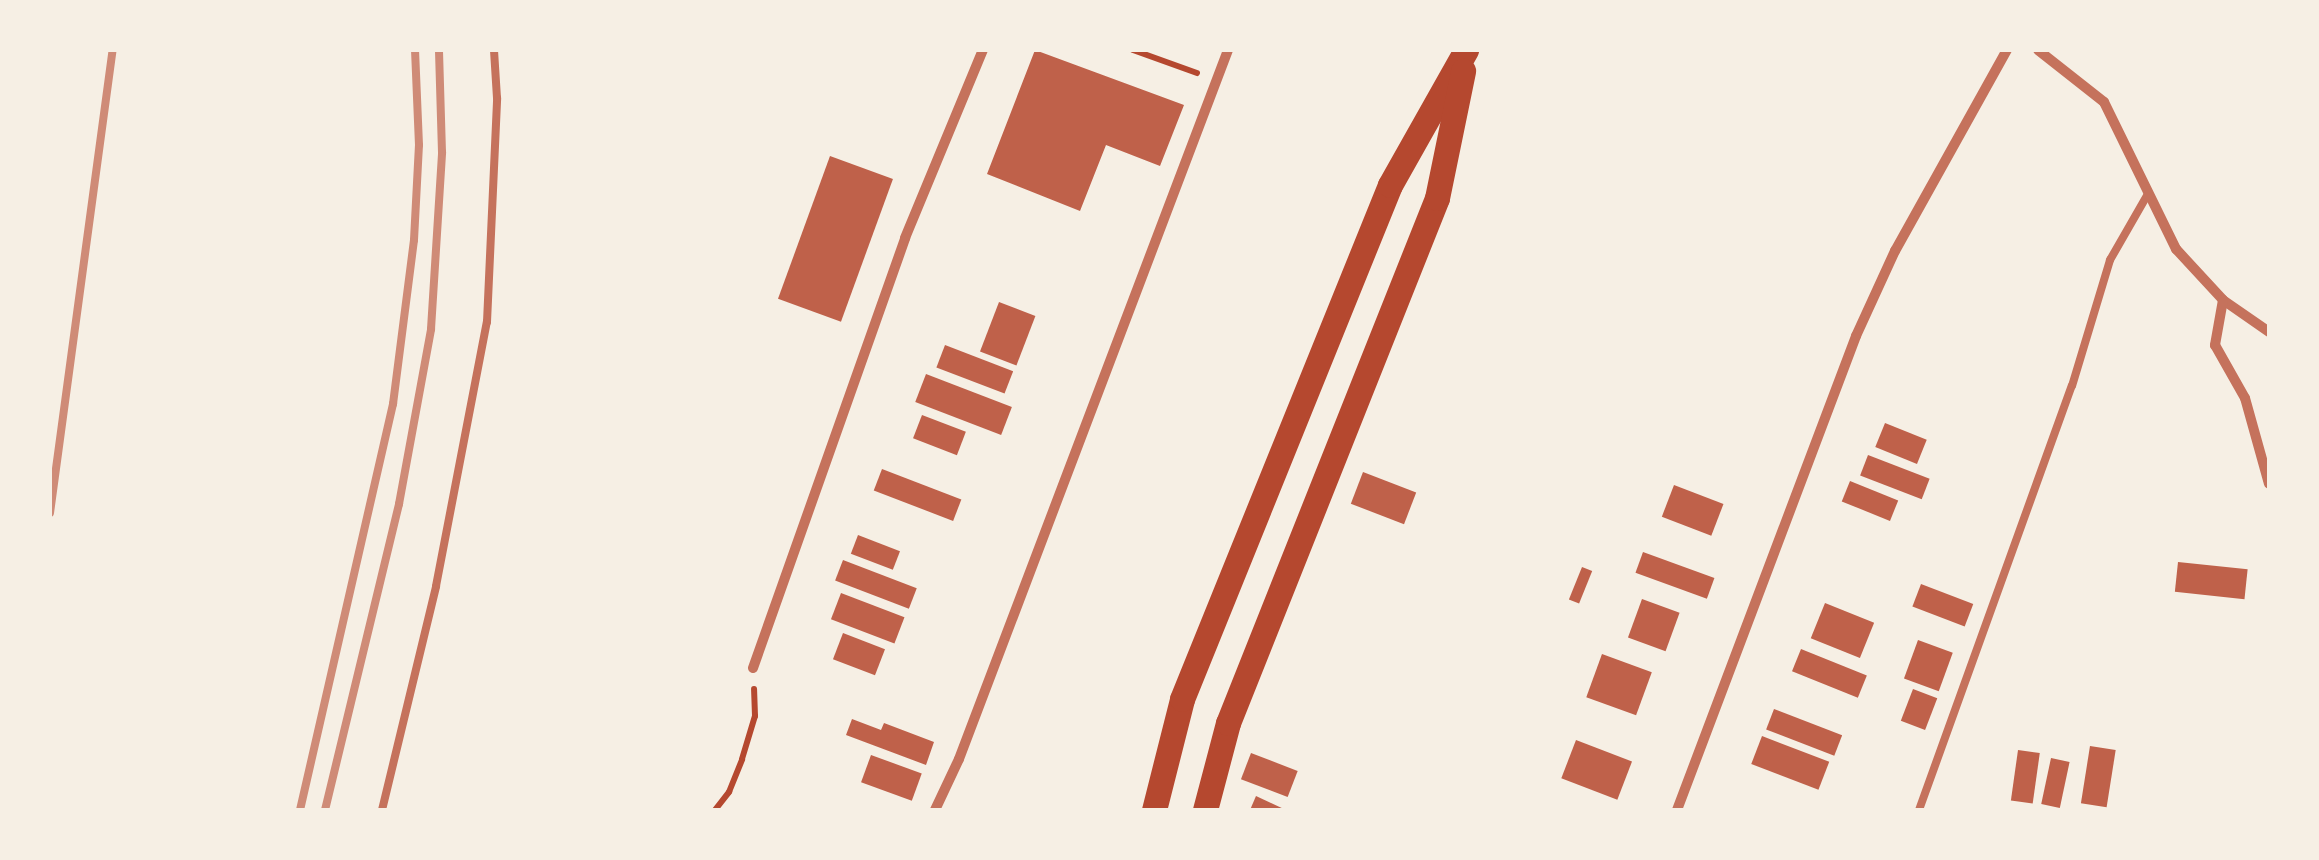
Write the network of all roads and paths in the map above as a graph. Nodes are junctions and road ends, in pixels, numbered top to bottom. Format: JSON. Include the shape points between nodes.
{"nodes":[{"id":1,"x":494,"y":50,"type":"edge"},
{"id":2,"x":983,"y":50,"type":"edge"},
{"id":3,"x":1134,"y":50,"type":"edge"},
{"id":4,"x":1228,"y":50,"type":"edge"},
{"id":5,"x":1466,"y":50,"type":"edge"},
{"id":6,"x":2007,"y":50,"type":"edge"},
{"id":7,"x":2038,"y":50,"type":"edge"},
{"id":8,"x":1217,"y":80,"type":"junction"},
{"id":9,"x":2148,"y":194,"type":"junction"},
{"id":10,"x":2223,"y":300,"type":"junction"},
{"id":11,"x":2269,"y":332,"type":"edge"},
{"id":12,"x":2269,"y":484,"type":"edge"},
{"id":13,"x":753,"y":668,"type":"joint"},
{"id":14,"x":382,"y":810,"type":"edge"},
{"id":15,"x":716,"y":810,"type":"edge"},
{"id":16,"x":935,"y":810,"type":"edge"},
{"id":17,"x":1154,"y":810,"type":"edge"},
{"id":18,"x":1205,"y":810,"type":"edge"},
{"id":19,"x":1677,"y":810,"type":"edge"},
{"id":20,"x":1918,"y":810,"type":"edge"}],
"edges":[{"from":1,"to":14,"type":"lane","via":[[487,322],[436,586]]},
{"from":2,"to":13,"type":"street","via":[[905,238]]},
{"from":3,"to":8,"type":"path"},
{"from":4,"to":8,"type":"street"},
{"from":5,"to":17,"type":"main road","via":[[1390,185],[1182,699]]},
{"from":5,"to":18,"type":"main road","via":[[1437,198],[1228,723]]},
{"from":6,"to":19,"type":"street","via":[[1895,251],[1856,336]]},
{"from":7,"to":9,"type":"street","via":[[2104,102]]},
{"from":8,"to":16,"type":"street"},
{"from":9,"to":10,"type":"street","via":[[2176,248]]},
{"from":9,"to":20,"type":"lane","via":[[2110,260],[2072,386]]},
{"from":10,"to":11,"type":"street"},
{"from":10,"to":12,"type":"street","via":[[2215,346],[2245,398]]},
{"from":13,"to":15,"type":"path","via":[[755,716],[729,792]]}]}
